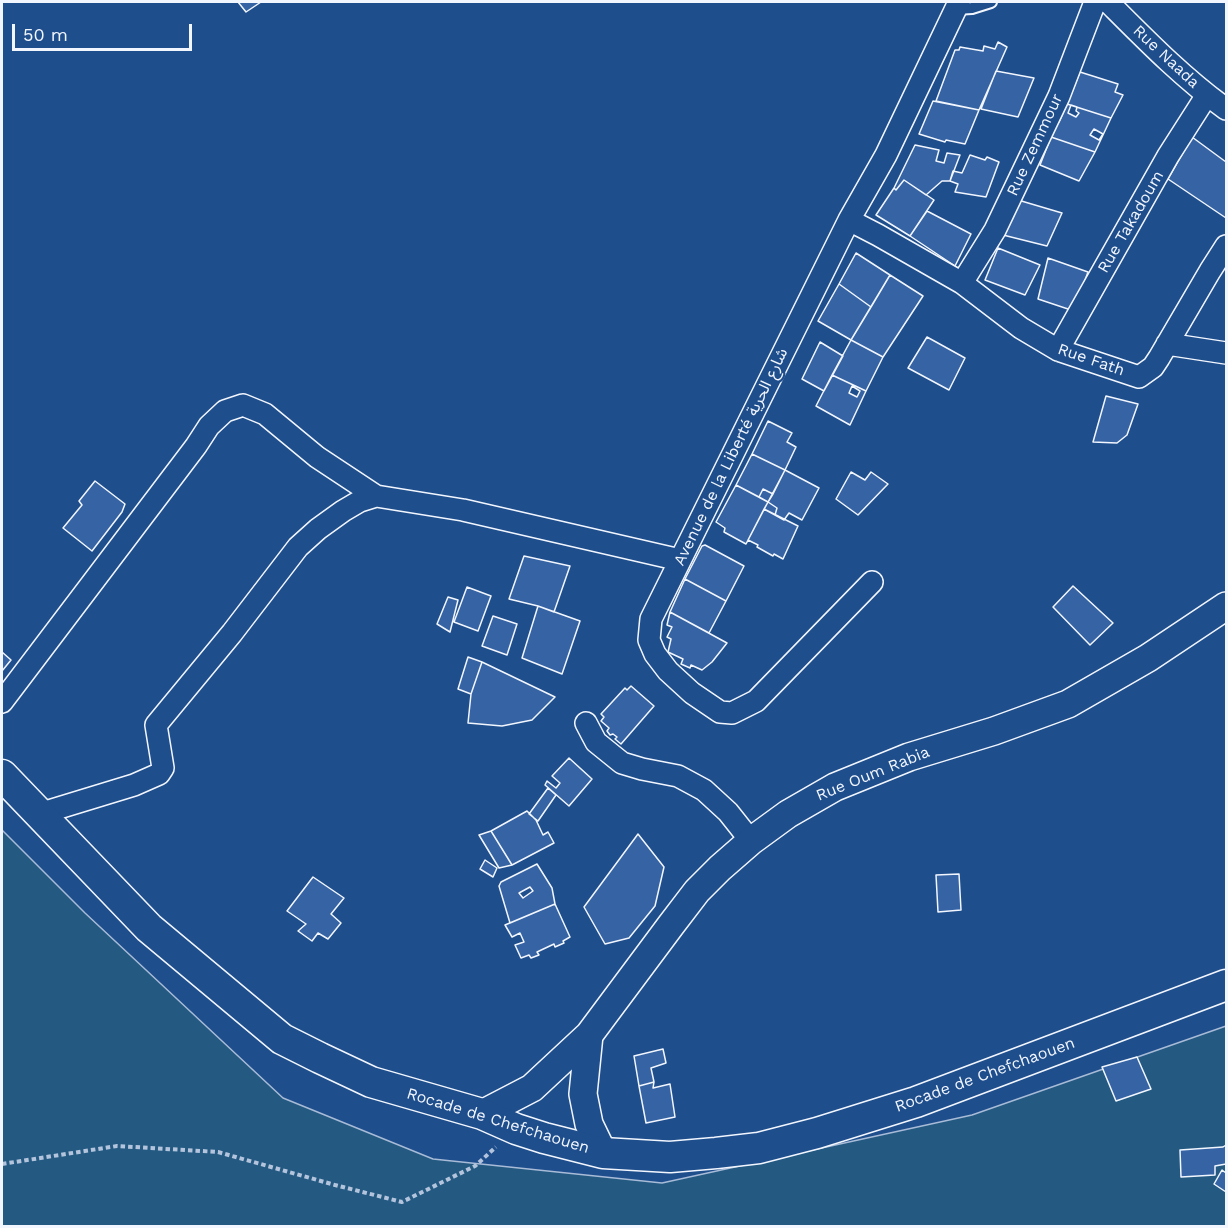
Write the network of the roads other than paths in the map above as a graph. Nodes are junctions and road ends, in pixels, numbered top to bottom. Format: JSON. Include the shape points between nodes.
{"nodes":[{"id":1,"x":991,"y":2,"type":"edge"},
{"id":2,"x":1095,"y":2,"type":"edge"},
{"id":3,"x":1108,"y":2,"type":"edge"},
{"id":4,"x":957,"y":5,"type":"edge"},
{"id":5,"x":1207,"y":95,"type":"junction"},
{"id":6,"x":1227,"y":109,"type":"edge"},
{"id":7,"x":849,"y":220,"type":"junction"},
{"id":8,"x":1227,"y":246,"type":"edge"},
{"id":9,"x":962,"y":283,"type":"junction"},
{"id":10,"x":1167,"y":344,"type":"junction"},
{"id":11,"x":1058,"y":350,"type":"junction"},
{"id":12,"x":1227,"y":353,"type":"edge"},
{"id":13,"x":376,"y":496,"type":"junction"},
{"id":14,"x":680,"y":560,"type":"junction"},
{"id":15,"x":872,"y":582,"type":"dead end"},
{"id":16,"x":1227,"y":606,"type":"edge"},
{"id":17,"x":2,"y":702,"type":"edge"},
{"id":18,"x":586,"y":723,"type":"dead end"},
{"id":19,"x":2,"y":775,"type":"edge"},
{"id":20,"x":39,"y":814,"type":"junction"},
{"id":21,"x":751,"y":841,"type":"junction"},
{"id":22,"x":1227,"y":986,"type":"edge"},
{"id":23,"x":589,"y":1035,"type":"junction"},
{"id":24,"x":482,"y":1114,"type":"junction"},
{"id":25,"x":603,"y":1153,"type":"junction"}],
"edges":[{"from":1,"to":4,"type":"lane","via":[[972,8]]},
{"from":2,"to":9,"type":"street","name":"Rue Zemmour","via":[[1059,96],[995,230]]},
{"from":3,"to":5,"type":"street","name":"Rue Naada"},
{"from":4,"to":7,"type":"street","name":"Avenue de la Liberté شارع الحرية","via":[[886,155]]},
{"from":5,"to":6,"type":"street","name":"Rue Naada"},
{"from":5,"to":11,"type":"street","name":"Rue Takadoum"},
{"from":7,"to":9,"type":"street","name":"Rue Fath"},
{"from":7,"to":14,"type":"street","name":"Avenue de la Liberté شارع الحرية"},
{"from":8,"to":10,"type":"street","name":"Rue Fath"},
{"from":9,"to":11,"type":"street","name":"Rue Fath","via":[[1021,328]]},
{"from":10,"to":11,"type":"street","name":"Rue Fath","via":[[1153,367],[1139,377]]},
{"from":10,"to":12,"type":"street"},
{"from":13,"to":14,"type":"street","via":[[463,510]]},
{"from":13,"to":17,"type":"street","via":[[317,457],[265,414],[243,405],[225,411],[209,426]]},
{"from":13,"to":20,"type":"street","via":[[343,511],[298,547],[156,725],[163,768],[159,774]]},
{"from":14,"to":15,"type":"street","name":"Avenue de la Liberté شارع الحرية","via":[[651,619],[649,640],[668,671],[720,712],[732,713],[756,701]]},
{"from":16,"to":21,"type":"street","name":"Rue Oum Rabia","via":[[1068,704],[909,757],[834,787]]},
{"from":18,"to":21,"type":"street","via":[[596,742],[622,763],[678,776],[704,790]]},
{"from":19,"to":20,"type":"main road","name":"Rocade de Chefchaouen"},
{"from":20,"to":24,"type":"main road","name":"Rocade de Chefchaouen","via":[[149,928],[282,1039],[371,1082]]},
{"from":21,"to":23,"type":"street","name":"Rue Oum Rabia","via":[[698,891]]},
{"from":22,"to":25,"type":"main road","name":"Rocade de Chefchaouen","via":[[916,1102],[817,1133],[716,1154],[670,1157]]},
{"from":23,"to":24,"type":"street","name":"Rue Oum Rabia","via":[[532,1088]]},
{"from":23,"to":25,"type":"street","via":[[583,1094],[589,1124]]},
{"from":24,"to":25,"type":"main road","name":"Rocade de Chefchaouen","via":[[516,1129]]}]}
